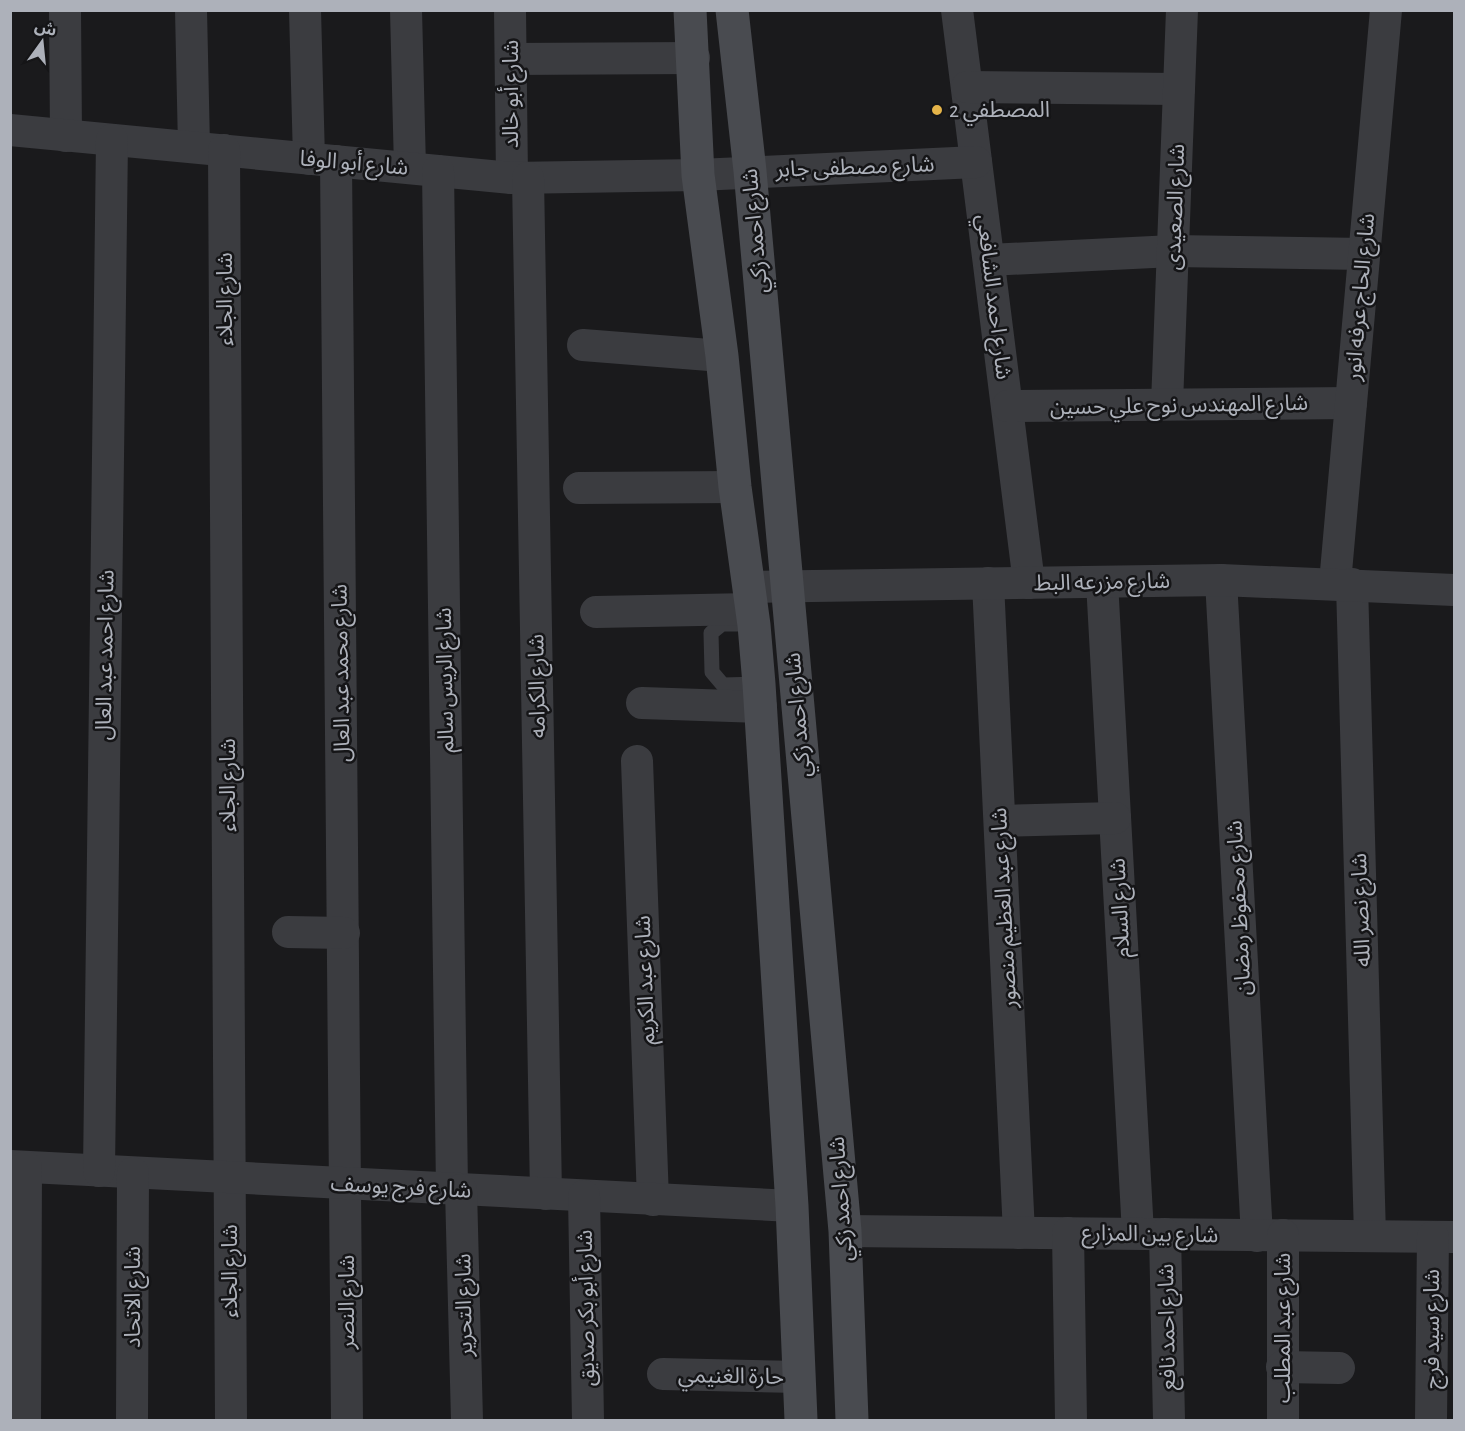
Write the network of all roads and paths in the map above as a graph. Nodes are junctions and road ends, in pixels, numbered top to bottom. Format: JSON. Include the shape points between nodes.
{"nodes":[{"id":1,"x":65,"y":10,"type":"edge"},
{"id":2,"x":191,"y":10,"type":"edge"},
{"id":3,"x":305,"y":10,"type":"edge"},
{"id":4,"x":406,"y":10,"type":"edge"},
{"id":5,"x":510,"y":10,"type":"edge"},
{"id":6,"x":690,"y":10,"type":"edge"},
{"id":7,"x":732,"y":10,"type":"edge"},
{"id":8,"x":957,"y":10,"type":"edge"},
{"id":9,"x":1182,"y":10,"type":"edge"},
{"id":10,"x":1386,"y":10,"type":"edge"},
{"id":11,"x":694,"y":58,"type":"junction"},
{"id":12,"x":510,"y":59,"type":"junction"},
{"id":13,"x":967,"y":87,"type":"junction"},
{"id":14,"x":1179,"y":88,"type":"junction"},
{"id":15,"x":10,"y":130,"type":"edge"},
{"id":16,"x":66,"y":136,"type":"junction"},
{"id":17,"x":112,"y":140,"type":"junction"},
{"id":18,"x":194,"y":147,"type":"junction"},
{"id":19,"x":224,"y":150,"type":"junction"},
{"id":20,"x":323,"y":160,"type":"junction"},
{"id":21,"x":976,"y":162,"type":"junction"},
{"id":22,"x":424,"y":169,"type":"junction"},
{"id":23,"x":750,"y":171,"type":"junction"},
{"id":24,"x":698,"y":175,"type":"junction"},
{"id":25,"x":520,"y":178,"type":"junction"},
{"id":26,"x":1173,"y":251,"type":"junction"},
{"id":27,"x":1364,"y":254,"type":"junction"},
{"id":28,"x":989,"y":260,"type":"junction"},
{"id":29,"x":583,"y":345,"type":"dead end"},
{"id":30,"x":722,"y":356,"type":"junction"},
{"id":31,"x":1351,"y":403,"type":"junction"},
{"id":32,"x":1167,"y":404,"type":"junction"},
{"id":33,"x":1008,"y":406,"type":"junction"},
{"id":34,"x":735,"y":487,"type":"junction"},
{"id":35,"x":579,"y":488,"type":"dead end"},
{"id":36,"x":1221,"y":580,"type":"junction"},
{"id":37,"x":1102,"y":582,"type":"junction"},
{"id":38,"x":988,"y":583,"type":"junction"},
{"id":39,"x":1029,"y":583,"type":"junction"},
{"id":40,"x":1343,"y":584,"type":"junction"},
{"id":41,"x":786,"y":585,"type":"junction"},
{"id":42,"x":1455,"y":590,"type":"edge"},
{"id":43,"x":596,"y":612,"type":"dead end"},
{"id":44,"x":747,"y":618,"type":"junction"},
{"id":45,"x":751,"y":685,"type":"junction"},
{"id":46,"x":642,"y":703,"type":"dead end"},
{"id":47,"x":637,"y":761,"type":"dead end"},
{"id":48,"x":1115,"y":818,"type":"junction"},
{"id":49,"x":1000,"y":821,"type":"junction"},
{"id":50,"x":288,"y":932,"type":"dead end"},
{"id":51,"x":344,"y":933,"type":"junction"},
{"id":52,"x":18,"y":1167,"type":"edge"},
{"id":53,"x":99,"y":1171,"type":"junction"},
{"id":54,"x":133,"y":1173,"type":"junction"},
{"id":55,"x":230,"y":1178,"type":"junction"},
{"id":56,"x":346,"y":1184,"type":"junction"},
{"id":57,"x":456,"y":1190,"type":"junction"},
{"id":58,"x":546,"y":1194,"type":"junction"},
{"id":59,"x":584,"y":1196,"type":"junction"},
{"id":60,"x":653,"y":1200,"type":"junction"},
{"id":61,"x":792,"y":1206,"type":"junction"},
{"id":62,"x":845,"y":1231,"type":"junction"},
{"id":63,"x":1019,"y":1233,"type":"junction"},
{"id":64,"x":1068,"y":1233,"type":"junction"},
{"id":65,"x":1151,"y":1234,"type":"junction"},
{"id":66,"x":1270,"y":1236,"type":"junction"},
{"id":67,"x":1370,"y":1236,"type":"junction"},
{"id":68,"x":1444,"y":1237,"type":"edge"},
{"id":69,"x":1282,"y":1367,"type":"junction"},
{"id":70,"x":1339,"y":1368,"type":"dead end"},
{"id":71,"x":663,"y":1374,"type":"dead end"},
{"id":72,"x":799,"y":1377,"type":"junction"},
{"id":73,"x":25,"y":1420,"type":"edge"},
{"id":74,"x":132,"y":1420,"type":"edge"},
{"id":75,"x":231,"y":1420,"type":"edge"},
{"id":76,"x":347,"y":1420,"type":"edge"},
{"id":77,"x":467,"y":1420,"type":"edge"},
{"id":78,"x":588,"y":1420,"type":"edge"},
{"id":79,"x":801,"y":1420,"type":"edge"},
{"id":80,"x":852,"y":1420,"type":"edge"},
{"id":81,"x":1071,"y":1420,"type":"edge"},
{"id":82,"x":1169,"y":1420,"type":"edge"},
{"id":83,"x":1283,"y":1420,"type":"edge"},
{"id":84,"x":1431,"y":1420,"type":"edge"}],
"edges":[{"from":1,"to":16,"type":"street"},
{"from":2,"to":18,"type":"street"},
{"from":3,"to":20,"type":"street","name":"شارع محمد عبد العال"},
{"from":4,"to":22,"type":"street","name":"شارع الريس سالم"},
{"from":5,"to":12,"type":"street","name":"شارع أبو خالد"},
{"from":6,"to":11,"type":"street","name":"شارع احمد زكي"},
{"from":7,"to":23,"type":"street","name":"شارع احمد زكي"},
{"from":8,"to":13,"type":"street","name":"شارع احمد الشافعي"},
{"from":9,"to":14,"type":"street","name":"شارع الصعيدى"},
{"from":10,"to":27,"type":"street","name":"شارع الحاج عرفه انور"},
{"from":11,"to":12,"type":"street"},
{"from":11,"to":24,"type":"street","name":"شارع احمد زكي"},
{"from":12,"to":25,"type":"street","name":"شارع أبو خالد"},
{"from":13,"to":14,"type":"street"},
{"from":13,"to":21,"type":"street","name":"شارع احمد الشافعي"},
{"from":14,"to":26,"type":"street","name":"شارع الصعيدى"},
{"from":15,"to":16,"type":"street","name":"شارع أبو الوفا"},
{"from":16,"to":17,"type":"street","name":"شارع أبو الوفا"},
{"from":17,"to":18,"type":"street","name":"شارع أبو الوفا"},
{"from":17,"to":53,"type":"street","name":"شارع احمد عبد العال"},
{"from":18,"to":19,"type":"street","name":"شارع أبو الوفا"},
{"from":19,"to":20,"type":"street","name":"شارع أبو الوفا"},
{"from":19,"to":55,"type":"street","name":"شارع الجلاء"},
{"from":20,"to":22,"type":"street","name":"شارع أبو الوفا"},
{"from":20,"to":51,"type":"street","name":"شارع محمد عبد العال"},
{"from":21,"to":23,"type":"street","name":"شارع مصطفى جابر"},
{"from":21,"to":28,"type":"street","name":"شارع احمد الشافعي"},
{"from":22,"to":25,"type":"street","name":"شارع أبو الوفا"},
{"from":22,"to":57,"type":"street","name":"شارع الريس سالم"},
{"from":23,"to":24,"type":"street","name":"شارع مصطفى جابر"},
{"from":23,"to":41,"type":"street","name":"شارع احمد زكي"},
{"from":24,"to":25,"type":"street","name":"شارع أبو الوفا"},
{"from":24,"to":30,"type":"street","name":"شارع احمد زكي"},
{"from":25,"to":58,"type":"street","name":"شارع الكرامه"},
{"from":26,"to":27,"type":"street"},
{"from":26,"to":28,"type":"street"},
{"from":26,"to":32,"type":"street","name":"شارع الصعيدى"},
{"from":27,"to":31,"type":"street","name":"شارع الحاج عرفه انور"},
{"from":28,"to":33,"type":"street","name":"شارع احمد الشافعي"},
{"from":29,"to":30,"type":"street"},
{"from":30,"to":34,"type":"street","name":"شارع احمد زكي"},
{"from":31,"to":32,"type":"street","name":"شارع المهندس نوح علي حسين"},
{"from":31,"to":40,"type":"street","name":"شارع الحاج عرفه انور"},
{"from":32,"to":33,"type":"street","name":"شارع المهندس نوح علي حسين"},
{"from":33,"to":39,"type":"street","name":"شارع احمد الشافعي"},
{"from":34,"to":35,"type":"street"},
{"from":34,"to":44,"type":"street","name":"شارع احمد زكي"},
{"from":36,"to":37,"type":"street","name":"شارع مزرعه البط"},
{"from":36,"to":40,"type":"street","name":"شارع مزرعه البط"},
{"from":36,"to":66,"type":"street","name":"شارع محفوظ رمضان"},
{"from":37,"to":39,"type":"street","name":"شارع مزرعه البط"},
{"from":37,"to":48,"type":"street","name":"شارع السلام"},
{"from":38,"to":39,"type":"street","name":"شارع مزرعه البط"},
{"from":38,"to":41,"type":"street","name":"شارع مزرعه البط"},
{"from":38,"to":49,"type":"street","name":"شارع عبد العظيم منصور"},
{"from":40,"to":42,"type":"street","name":"شارع مزرعه البط"},
{"from":40,"to":67,"type":"street","name":"شارع نصر الله"},
{"from":41,"to":44,"type":"street","name":"شارع مزرعه البط"},
{"from":41,"to":62,"type":"street","name":"شارع احمد زكي"},
{"from":43,"to":44,"type":"street","name":"شارع مزرعه البط"},
{"from":44,"to":45,"type":"street","name":"شارع احمد زكي"},
{"from":44,"to":45,"type":"lane","via":[[714,629],[710,638],[712,672],[723,685]]},
{"from":45,"to":46,"type":"street"},
{"from":45,"to":61,"type":"street","name":"شارع احمد زكي"},
{"from":47,"to":60,"type":"street","name":"شارع عبد الكريم"},
{"from":48,"to":49,"type":"street"},
{"from":48,"to":65,"type":"street","name":"شارع السلام"},
{"from":49,"to":63,"type":"street","name":"شارع عبد العظيم منصور"},
{"from":50,"to":51,"type":"street"},
{"from":51,"to":56,"type":"street","name":"شارع محمد عبد العال"},
{"from":52,"to":53,"type":"street","name":"شارع فرج يوسف"},
{"from":52,"to":73,"type":"street"},
{"from":53,"to":54,"type":"street","name":"شارع فرج يوسف"},
{"from":54,"to":55,"type":"street","name":"شارع فرج يوسف"},
{"from":54,"to":74,"type":"street","name":"شارع الاتحاد"},
{"from":55,"to":56,"type":"street","name":"شارع فرج يوسف"},
{"from":55,"to":75,"type":"street","name":"شارع الجلاء"},
{"from":56,"to":57,"type":"street","name":"شارع فرج يوسف"},
{"from":56,"to":76,"type":"street","name":"شارع النصر"},
{"from":57,"to":58,"type":"street","name":"شارع فرج يوسف"},
{"from":57,"to":77,"type":"street","name":"شارع التحرير"},
{"from":58,"to":59,"type":"street","name":"شارع فرج يوسف"},
{"from":59,"to":60,"type":"street","name":"شارع فرج يوسف"},
{"from":59,"to":78,"type":"street","name":"شارع أبو بكر صديق"},
{"from":60,"to":61,"type":"street","name":"شارع فرج يوسف"},
{"from":61,"to":72,"type":"street","name":"شارع احمد زكي"},
{"from":62,"to":63,"type":"street","name":"شارع بين المزارع"},
{"from":62,"to":80,"type":"street","name":"شارع احمد زكي"},
{"from":63,"to":64,"type":"street","name":"شارع بين المزارع"},
{"from":64,"to":65,"type":"street","name":"شارع بين المزارع"},
{"from":64,"to":81,"type":"street"},
{"from":65,"to":66,"type":"street","name":"شارع بين المزارع"},
{"from":65,"to":82,"type":"street","name":"شارع احمد نافع"},
{"from":66,"to":67,"type":"street","name":"شارع بين المزارع"},
{"from":66,"to":69,"type":"street","name":"شارع عبد المطلب"},
{"from":67,"to":68,"type":"street","name":"شارع بين المزارع"},
{"from":68,"to":84,"type":"street","name":"شارع سيد فرج"},
{"from":69,"to":70,"type":"street"},
{"from":69,"to":83,"type":"street","name":"شارع عبد المطلب"},
{"from":71,"to":72,"type":"street","name":"حارة الغنيمي"},
{"from":72,"to":79,"type":"street","name":"شارع احمد زكي"}]}
